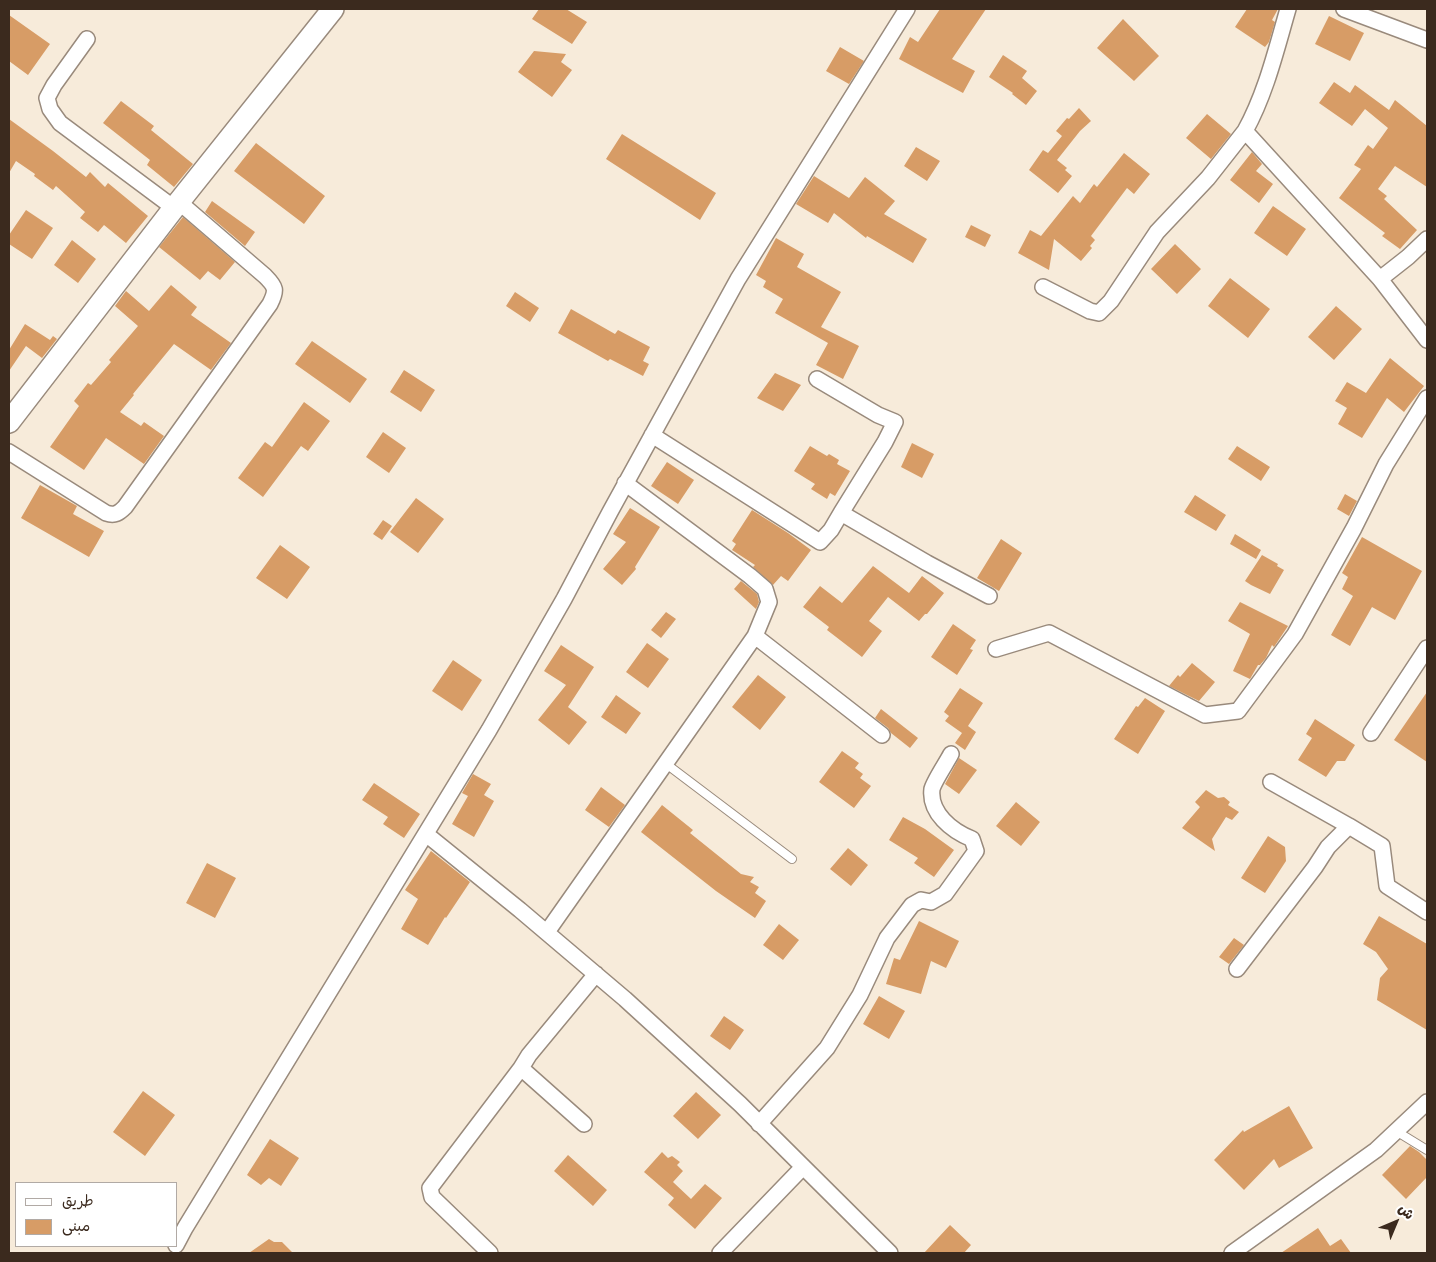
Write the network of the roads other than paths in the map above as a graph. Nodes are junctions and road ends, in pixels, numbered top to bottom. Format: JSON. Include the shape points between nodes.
{"nodes":[{"id":1,"x":333,"y":9,"type":"edge"},
{"id":2,"x":907,"y":9,"type":"edge"},
{"id":3,"x":1288,"y":9,"type":"edge"},
{"id":4,"x":1344,"y":9,"type":"edge"},
{"id":5,"x":87,"y":39,"type":"dead end"},
{"id":6,"x":1427,"y":40,"type":"edge"},
{"id":7,"x":1245,"y":131,"type":"junction"},
{"id":8,"x":176,"y":205,"type":"junction"},
{"id":9,"x":1427,"y":239,"type":"edge"},
{"id":10,"x":1380,"y":280,"type":"junction"},
{"id":11,"x":1043,"y":287,"type":"dead end"},
{"id":12,"x":1427,"y":340,"type":"edge"},
{"id":13,"x":817,"y":379,"type":"dead end"},
{"id":14,"x":1427,"y":398,"type":"edge"},
{"id":15,"x":9,"y":422,"type":"edge"},
{"id":16,"x":652,"y":435,"type":"junction"},
{"id":17,"x":9,"y":452,"type":"edge"},
{"id":18,"x":625,"y":484,"type":"junction"},
{"id":19,"x":841,"y":513,"type":"junction"},
{"id":20,"x":989,"y":596,"type":"dead end"},
{"id":21,"x":755,"y":636,"type":"junction"},
{"id":22,"x":1427,"y":648,"type":"edge"},
{"id":23,"x":996,"y":649,"type":"dead end"},
{"id":24,"x":1371,"y":733,"type":"dead end"},
{"id":25,"x":882,"y":735,"type":"dead end"},
{"id":26,"x":951,"y":754,"type":"dead end"},
{"id":27,"x":665,"y":763,"type":"junction"},
{"id":28,"x":1272,"y":782,"type":"dead end"},
{"id":29,"x":1349,"y":826,"type":"junction"},
{"id":30,"x":426,"y":834,"type":"junction"},
{"id":31,"x":792,"y":859,"type":"dead end"},
{"id":32,"x":1427,"y":912,"type":"edge"},
{"id":33,"x":547,"y":932,"type":"junction"},
{"id":34,"x":1237,"y":969,"type":"dead end"},
{"id":35,"x":596,"y":974,"type":"junction"},
{"id":36,"x":521,"y":1068,"type":"junction"},
{"id":37,"x":1427,"y":1102,"type":"edge"},
{"id":38,"x":584,"y":1124,"type":"dead end"},
{"id":39,"x":760,"y":1124,"type":"junction"},
{"id":40,"x":1396,"y":1132,"type":"junction"},
{"id":41,"x":1427,"y":1150,"type":"edge"},
{"id":42,"x":803,"y":1167,"type":"junction"},
{"id":43,"x":178,"y":1242,"type":"edge"},
{"id":44,"x":490,"y":1253,"type":"edge"},
{"id":45,"x":720,"y":1253,"type":"edge"},
{"id":46,"x":890,"y":1253,"type":"edge"},
{"id":47,"x":1232,"y":1253,"type":"edge"}],
"edges":[{"from":1,"to":8,"type":"street"},
{"from":2,"to":16,"type":"street","via":[[738,279]]},
{"from":3,"to":7,"type":"street","via":[[1266,83]]},
{"from":4,"to":6,"type":"street"},
{"from":5,"to":8,"type":"street","via":[[47,98],[50,109],[60,123]]},
{"from":7,"to":10,"type":"street"},
{"from":7,"to":11,"type":"street","via":[[1208,178],[1157,232],[1111,301],[1099,313]]},
{"from":8,"to":15,"type":"street"},
{"from":8,"to":17,"type":"street","via":[[265,276],[274,286],[275,295],[270,304],[119,513],[112,515],[100,510]]},
{"from":9,"to":10,"type":"street"},
{"from":10,"to":12,"type":"street"},
{"from":13,"to":19,"type":"street","via":[[895,422]]},
{"from":14,"to":23,"type":"street","via":[[1386,464],[1295,634],[1238,711],[1205,715],[1049,633]]},
{"from":16,"to":18,"type":"street"},
{"from":16,"to":19,"type":"street","via":[[820,542]]},
{"from":18,"to":21,"type":"street","via":[[765,589],[769,602]]},
{"from":18,"to":30,"type":"street","via":[[490,730]]},
{"from":19,"to":20,"type":"street"},
{"from":21,"to":25,"type":"street"},
{"from":21,"to":27,"type":"street"},
{"from":22,"to":24,"type":"street"},
{"from":26,"to":39,"type":"street","via":[[932,788],[933,802],[941,818],[955,831],[972,839],[976,850],[946,894],[931,902],[921,900],[912,905],[887,938],[860,995],[827,1048]]},
{"from":27,"to":31,"type":"lane"},
{"from":27,"to":33,"type":"street"},
{"from":28,"to":29,"type":"street"},
{"from":29,"to":32,"type":"street","via":[[1382,846],[1387,886]]},
{"from":29,"to":34,"type":"street","via":[[1328,847]]},
{"from":30,"to":33,"type":"street"},
{"from":30,"to":43,"type":"street"},
{"from":33,"to":35,"type":"street"},
{"from":35,"to":36,"type":"street"},
{"from":35,"to":39,"type":"street"},
{"from":36,"to":38,"type":"street"},
{"from":36,"to":44,"type":"street","via":[[430,1188],[432,1197]]},
{"from":37,"to":40,"type":"street"},
{"from":39,"to":42,"type":"street"},
{"from":40,"to":41,"type":"lane"},
{"from":40,"to":47,"type":"street","via":[[1376,1150]]},
{"from":42,"to":45,"type":"street"},
{"from":42,"to":46,"type":"street"}]}
